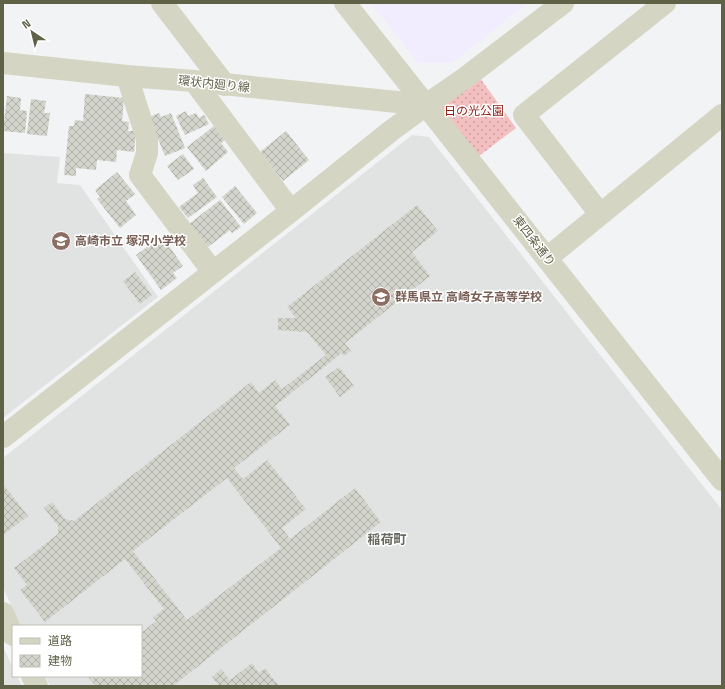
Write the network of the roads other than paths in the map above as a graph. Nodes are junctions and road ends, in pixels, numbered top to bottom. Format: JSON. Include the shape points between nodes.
{"nodes":[{"id":1,"x":162,"y":3,"type":"edge"},
{"id":2,"x":345,"y":3,"type":"edge"},
{"id":3,"x":563,"y":3,"type":"edge"},
{"id":4,"x":665,"y":3,"type":"edge"},
{"id":5,"x":3,"y":63,"type":"edge"},
{"id":6,"x":127,"y":76,"type":"junction"},
{"id":7,"x":194,"y":81,"type":"junction"},
{"id":8,"x":225,"y":85,"type":"junction"},
{"id":9,"x":426,"y":104,"type":"junction"},
{"id":10,"x":722,"y":115,"type":"edge"},
{"id":11,"x":291,"y":211,"type":"junction"},
{"id":12,"x":600,"y":214,"type":"junction"},
{"id":13,"x":547,"y":258,"type":"junction"},
{"id":14,"x":213,"y":272,"type":"junction"},
{"id":15,"x":3,"y":437,"type":"edge"},
{"id":16,"x":722,"y":480,"type":"edge"},
{"id":17,"x":3,"y":613,"type":"edge"},
{"id":18,"x":12,"y":633,"type":"edge"},
{"id":19,"x":32,"y":677,"type":"edge"},
{"id":20,"x":37,"y":686,"type":"edge"}],
"edges":[{"from":1,"to":8,"type":"street"},
{"from":2,"to":9,"type":"street","name":"東四条通り"},
{"from":3,"to":9,"type":"street","via":[[465,78]]},
{"from":4,"to":12,"type":"street","via":[[524,115]]},
{"from":5,"to":6,"type":"street","name":"環状内廻り線"},
{"from":6,"to":7,"type":"street","name":"環状内廻り線"},
{"from":6,"to":14,"type":"street","via":[[146,139],[147,152],[140,175]]},
{"from":7,"to":8,"type":"street","name":"環状内廻り線"},
{"from":7,"to":11,"type":"street"},
{"from":8,"to":9,"type":"street","name":"環状内廻り線"},
{"from":9,"to":11,"type":"street"},
{"from":9,"to":13,"type":"street","name":"東四条通り"},
{"from":10,"to":12,"type":"street"},
{"from":11,"to":14,"type":"street"},
{"from":12,"to":13,"type":"street"},
{"from":13,"to":16,"type":"street","name":"東四条通り"},
{"from":14,"to":15,"type":"street"},
{"from":17,"to":18,"type":"street"},
{"from":19,"to":20,"type":"street"}]}
